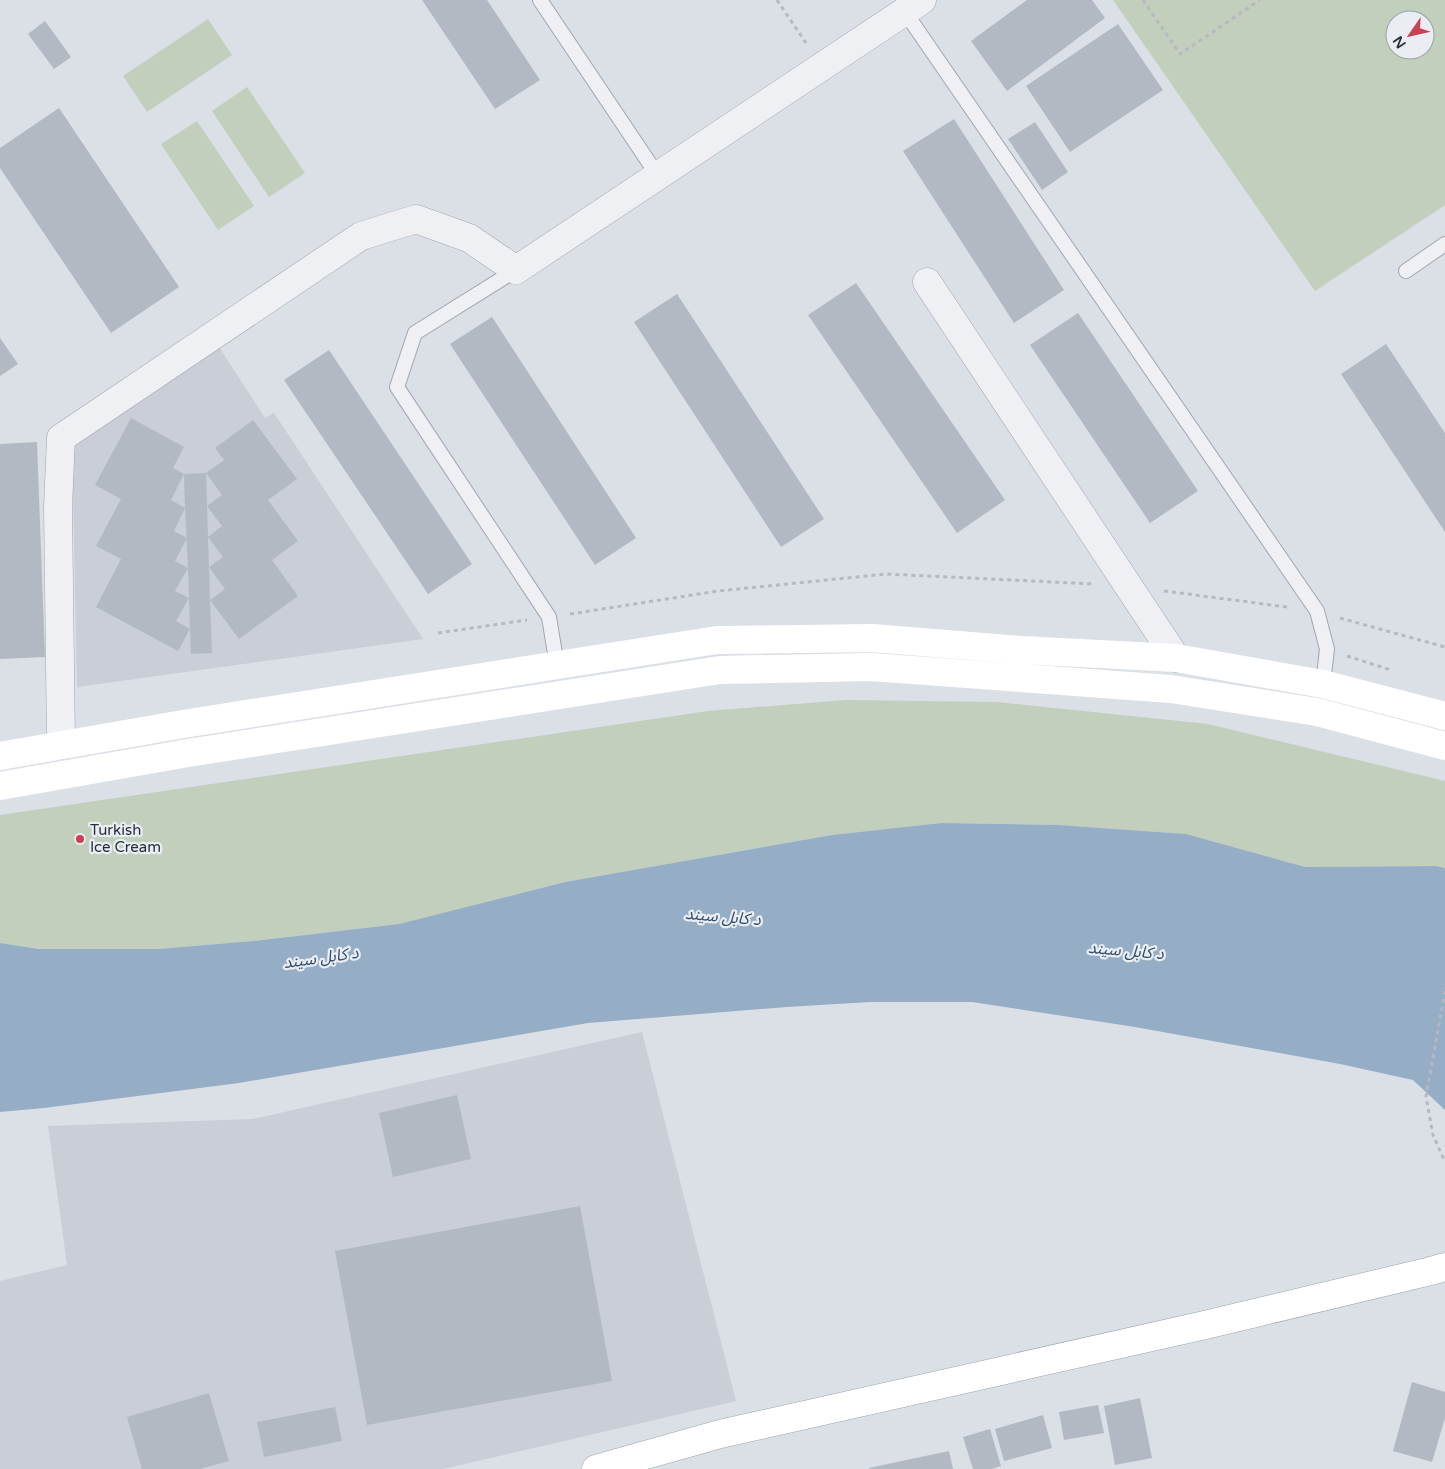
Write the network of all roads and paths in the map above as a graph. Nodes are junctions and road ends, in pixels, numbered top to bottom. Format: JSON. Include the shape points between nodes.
{"nodes":[{"id":1,"x":540,"y":0,"type":"edge"},
{"id":2,"x":777,"y":0,"type":"edge"},
{"id":3,"x":1143,"y":0,"type":"edge"},
{"id":4,"x":1260,"y":0,"type":"edge"},
{"id":5,"x":914,"y":6,"type":"edge"},
{"id":6,"x":822,"y":67,"type":"junction"},
{"id":7,"x":658,"y":176,"type":"junction"},
{"id":8,"x":1445,"y":244,"type":"edge"},
{"id":9,"x":516,"y":270,"type":"junction"},
{"id":10,"x":1406,"y":271,"type":"dead end"},
{"id":11,"x":927,"y":282,"type":"dead end"},
{"id":12,"x":1127,"y":586,"type":"junction"},
{"id":13,"x":1317,"y":611,"type":"junction"},
{"id":14,"x":550,"y":617,"type":"junction"},
{"id":15,"x":438,"y":633,"type":"dead end"},
{"id":16,"x":1445,"y":647,"type":"edge"},
{"id":17,"x":1327,"y":649,"type":"junction"},
{"id":18,"x":1176,"y":658,"type":"junction"},
{"id":19,"x":557,"y":666,"type":"junction"},
{"id":20,"x":1400,"y":673,"type":"dead end"},
{"id":21,"x":1323,"y":684,"type":"junction"},
{"id":22,"x":1445,"y":716,"type":"edge"},
{"id":23,"x":61,"y":745,"type":"junction"},
{"id":24,"x":1445,"y":746,"type":"edge"},
{"id":25,"x":0,"y":756,"type":"edge"},
{"id":26,"x":0,"y":786,"type":"edge"},
{"id":27,"x":1445,"y":991,"type":"edge"},
{"id":28,"x":1445,"y":1162,"type":"edge"},
{"id":29,"x":1445,"y":1267,"type":"edge"},
{"id":30,"x":596,"y":1469,"type":"edge"}],
"edges":[{"from":1,"to":7,"type":"lane"},
{"from":2,"to":6,"type":"path"},
{"from":3,"to":4,"type":"path","via":[[1180,54]]},
{"from":5,"to":6,"type":"street"},
{"from":5,"to":13,"type":"lane"},
{"from":6,"to":7,"type":"street"},
{"from":7,"to":9,"type":"street"},
{"from":8,"to":10,"type":"lane"},
{"from":9,"to":14,"type":"lane","via":[[415,333],[397,387]]},
{"from":9,"to":23,"type":"street","via":[[469,238],[416,219],[361,236],[61,438],[58,507]]},
{"from":11,"to":12,"type":"street"},
{"from":12,"to":13,"type":"path"},
{"from":12,"to":14,"type":"path","via":[[886,574],[718,591]]},
{"from":12,"to":18,"type":"street"},
{"from":13,"to":16,"type":"path"},
{"from":13,"to":17,"type":"lane"},
{"from":14,"to":15,"type":"path"},
{"from":14,"to":19,"type":"lane"},
{"from":17,"to":20,"type":"path"},
{"from":17,"to":21,"type":"lane"},
{"from":18,"to":19,"type":"main road","via":[[872,638],[717,640]]},
{"from":18,"to":21,"type":"main road"},
{"from":19,"to":23,"type":"main road"},
{"from":21,"to":22,"type":"main road"},
{"from":23,"to":25,"type":"main road"},
{"from":24,"to":26,"type":"main road","via":[[1317,712],[1171,689],[871,667],[720,670]]},
{"from":27,"to":28,"type":"path","via":[[1426,1097],[1432,1135]]},
{"from":29,"to":30,"type":"main road","via":[[1215,1323],[720,1434]]}]}
